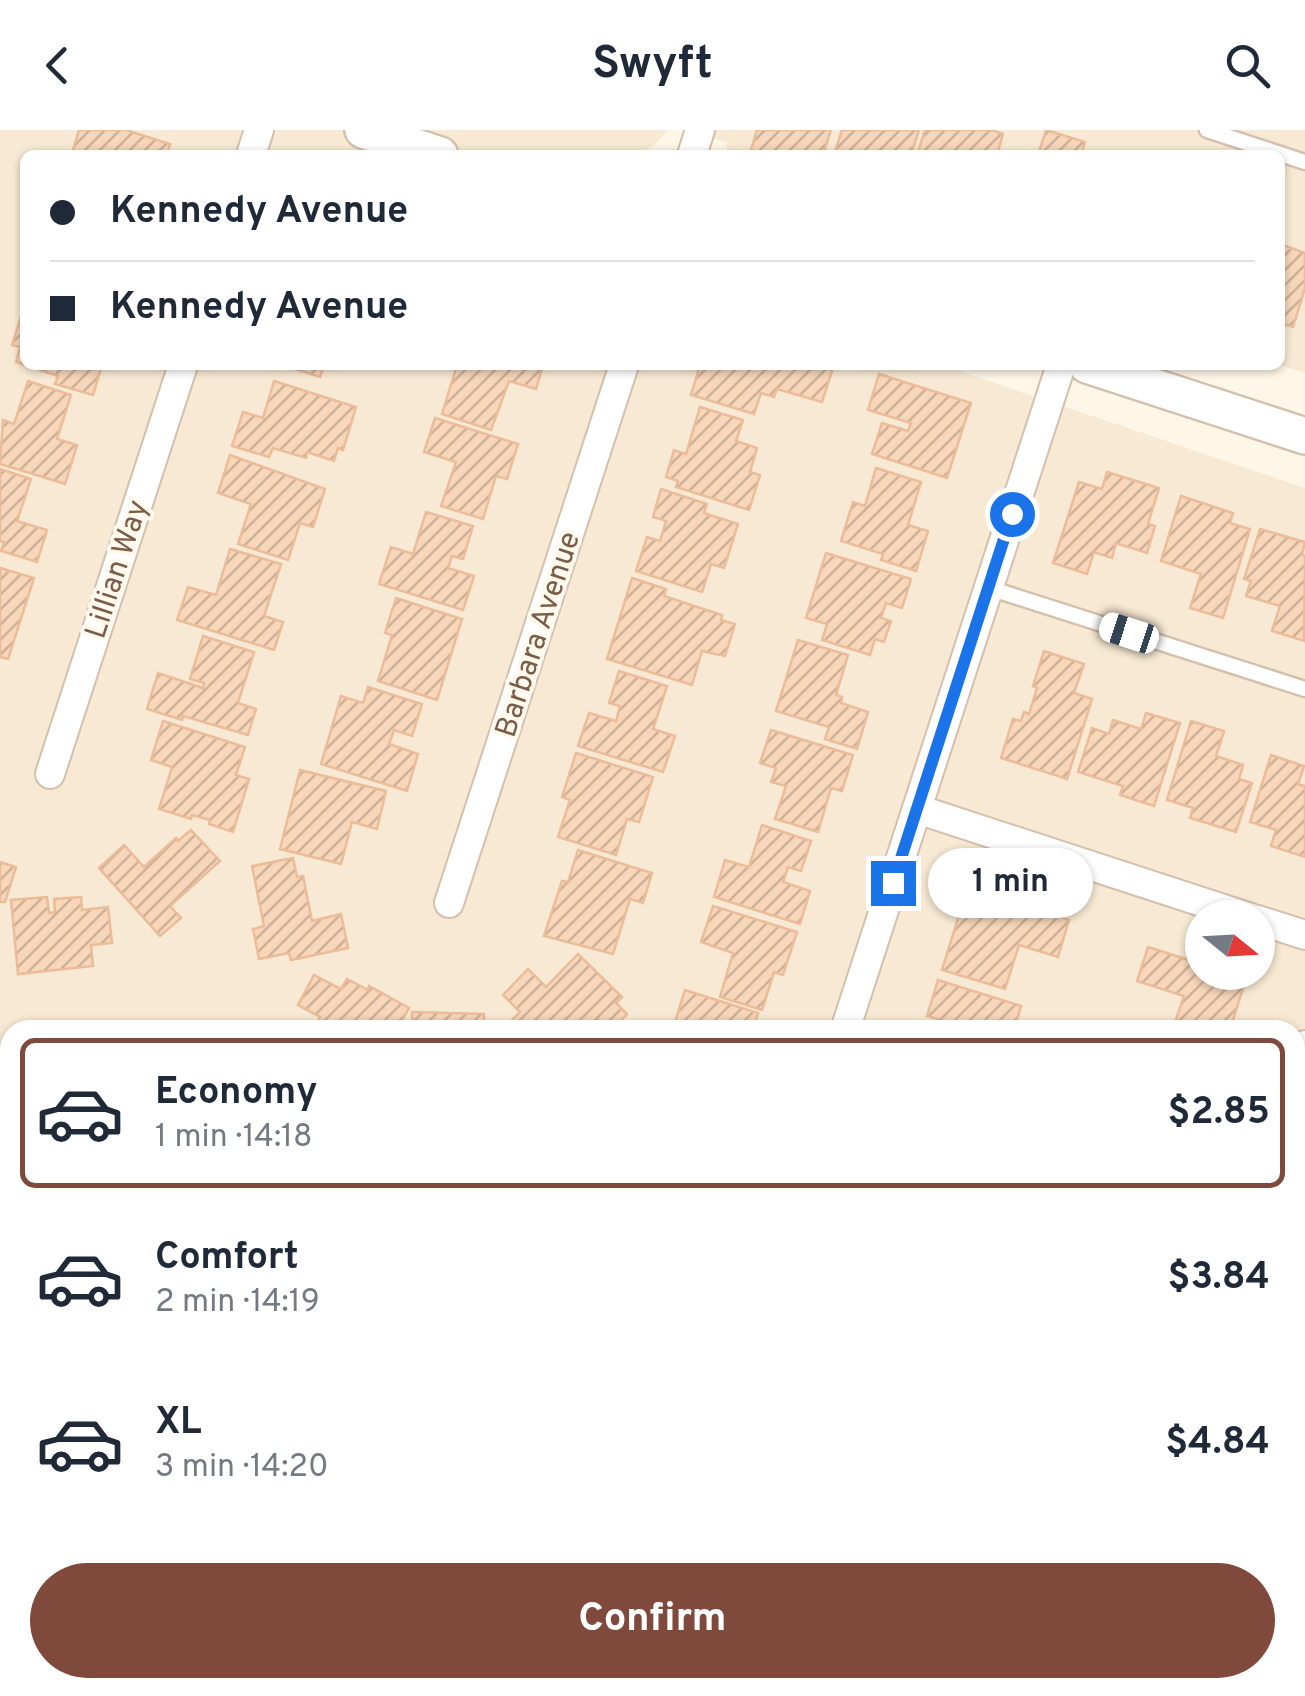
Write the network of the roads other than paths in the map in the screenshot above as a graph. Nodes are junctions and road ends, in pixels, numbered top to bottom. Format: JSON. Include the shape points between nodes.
{"nodes":[{"id":1,"x":363,"y":130,"type":"edge"},
{"id":2,"x":1206,"y":130,"type":"edge"},
{"id":3,"x":425,"y":150,"type":"edge"},
{"id":4,"x":1268,"y":150,"type":"edge"},
{"id":5,"x":181,"y":370,"type":"edge"},
{"id":6,"x":622,"y":370,"type":"edge"},
{"id":7,"x":1058,"y":370,"type":"edge"},
{"id":8,"x":1102,"y":370,"type":"edge"},
{"id":9,"x":1305,"y":436,"type":"edge"},
{"id":10,"x":988,"y":588,"type":"junction"},
{"id":11,"x":1305,"y":689,"type":"edge"},
{"id":12,"x":50,"y":774,"type":"dead end"},
{"id":13,"x":917,"y":809,"type":"junction"},
{"id":14,"x":1196,"y":900,"type":"edge"},
{"id":15,"x":450,"y":904,"type":"dead end"},
{"id":16,"x":1275,"y":926,"type":"edge"},
{"id":17,"x":1305,"y":935,"type":"edge"},
{"id":18,"x":848,"y":1020,"type":"edge"}],
"edges":[{"from":1,"to":3,"type":"street"},
{"from":2,"to":4,"type":"lane"},
{"from":5,"to":12,"type":"street","name":"Lillian Way"},
{"from":6,"to":15,"type":"street","name":"Barbara Avenue"},
{"from":7,"to":10,"type":"street"},
{"from":8,"to":9,"type":"street"},
{"from":10,"to":11,"type":"lane"},
{"from":10,"to":13,"type":"street"},
{"from":13,"to":14,"type":"street"},
{"from":13,"to":18,"type":"street"},
{"from":16,"to":17,"type":"street"}]}
